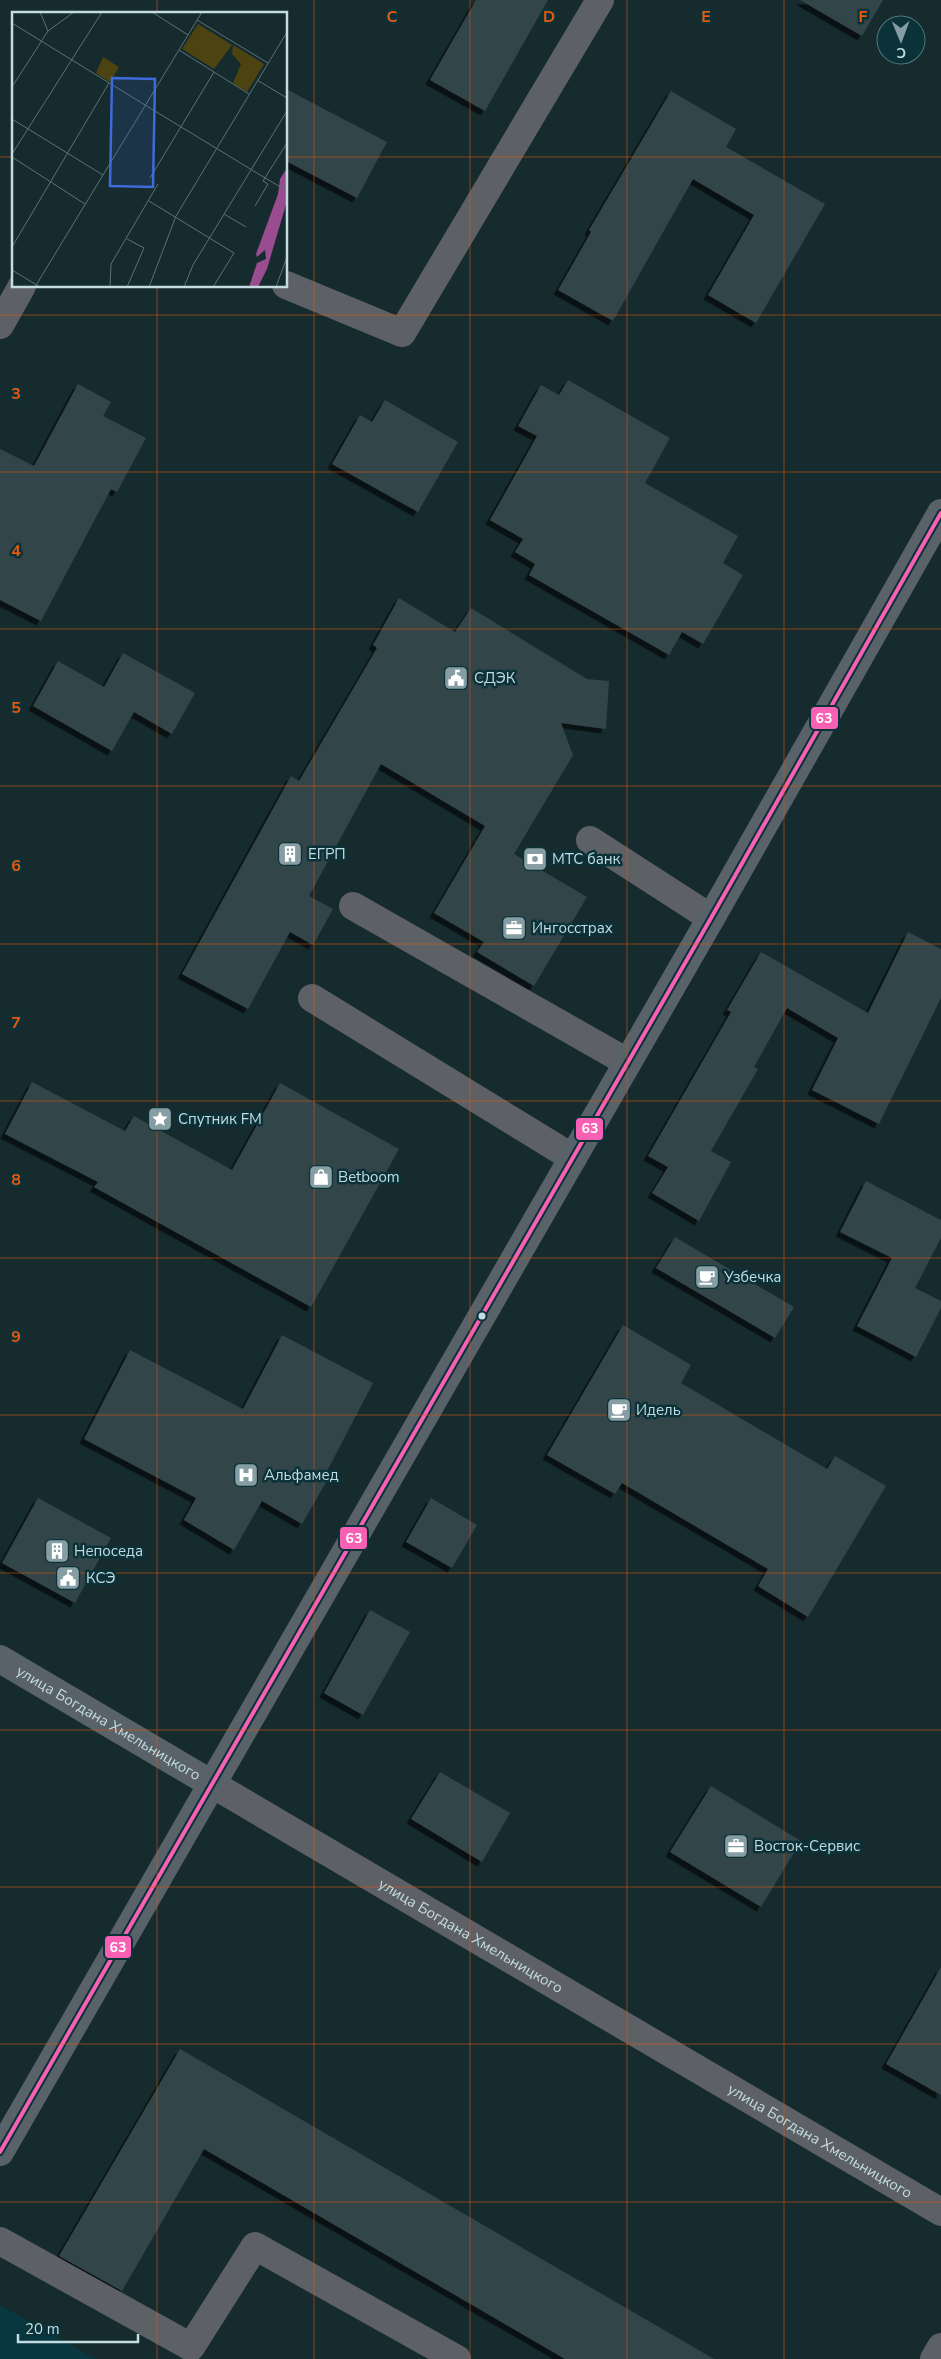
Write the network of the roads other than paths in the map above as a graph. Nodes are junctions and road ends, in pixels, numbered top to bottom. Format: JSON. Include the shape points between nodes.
{"nodes":[{"id":1,"x":600,"y":0,"type":"edge"},
{"id":2,"x":288,"y":287,"type":"edge"},
{"id":3,"x":21,"y":288,"type":"edge"},
{"id":4,"x":0,"y":325,"type":"edge"},
{"id":5,"x":941,"y":513,"type":"edge"},
{"id":6,"x":590,"y":840,"type":"dead end"},
{"id":7,"x":353,"y":906,"type":"dead end"},
{"id":8,"x":711,"y":918,"type":"junction"},
{"id":9,"x":312,"y":998,"type":"dead end"},
{"id":10,"x":626,"y":1062,"type":"junction"},
{"id":11,"x":573,"y":1158,"type":"junction"},
{"id":12,"x":0,"y":1660,"type":"edge"},
{"id":13,"x":212,"y":1784,"type":"junction"},
{"id":14,"x":0,"y":2152,"type":"edge"},
{"id":15,"x":941,"y":2212,"type":"edge"},
{"id":16,"x":0,"y":2241,"type":"edge"},
{"id":17,"x":941,"y":2347,"type":"edge"},
{"id":18,"x":457,"y":2359,"type":"edge"},
{"id":19,"x":934,"y":2359,"type":"edge"}],
"edges":[{"from":1,"to":2,"type":"street","via":[[402,333]]},
{"from":3,"to":4,"type":"street"},
{"from":5,"to":8,"type":"main road"},
{"from":6,"to":8,"type":"street"},
{"from":7,"to":10,"type":"street"},
{"from":8,"to":10,"type":"main road"},
{"from":9,"to":11,"type":"street"},
{"from":10,"to":11,"type":"main road"},
{"from":11,"to":13,"type":"main road"},
{"from":12,"to":13,"type":"main road","name":"улица Богдана Хмельницкого"},
{"from":13,"to":14,"type":"main road"},
{"from":13,"to":15,"type":"street","name":"улица Богдана Хмельницкого"},
{"from":16,"to":18,"type":"street","via":[[191,2347],[256,2246]]},
{"from":17,"to":19,"type":"street"}]}
